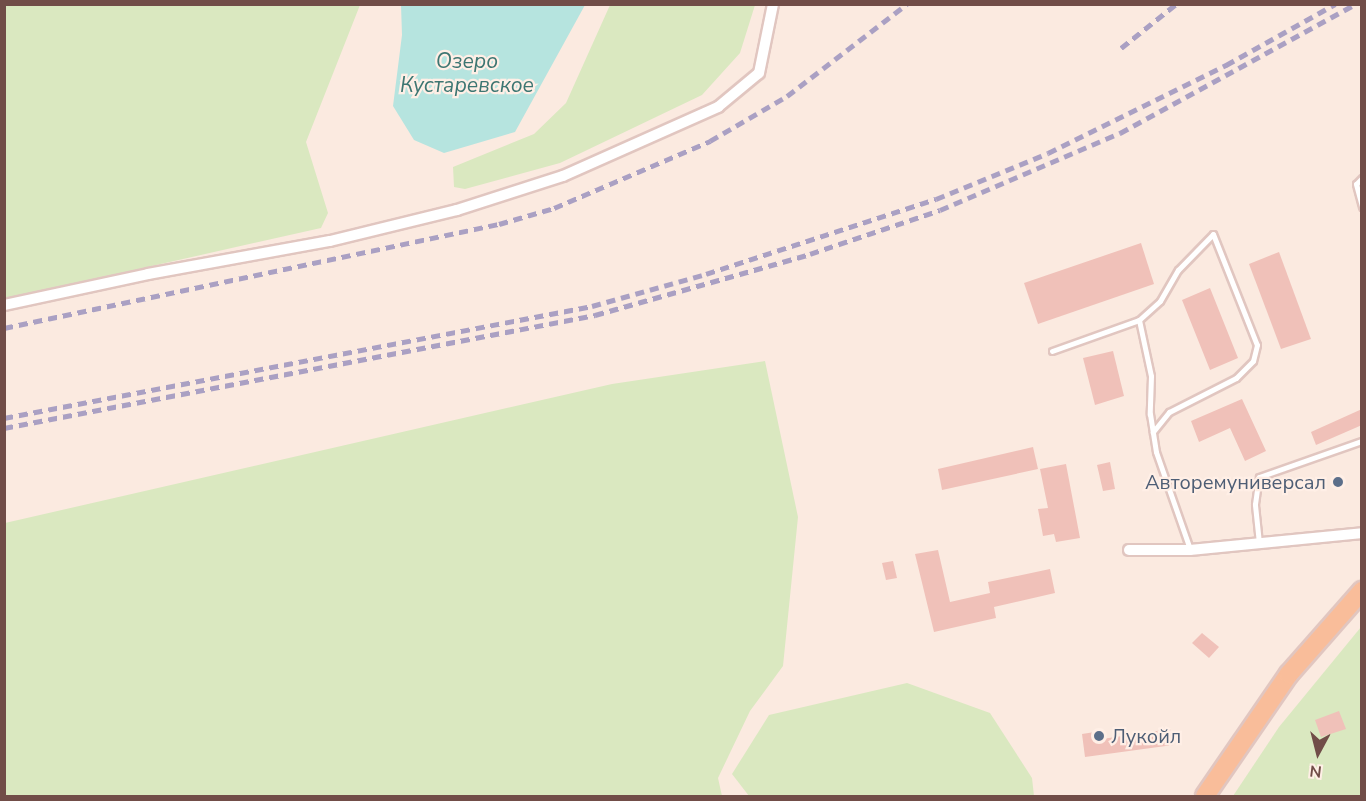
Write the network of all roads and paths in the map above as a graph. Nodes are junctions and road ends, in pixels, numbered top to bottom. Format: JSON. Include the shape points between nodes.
{"nodes":[{"id":1,"x":773,"y":4,"type":"edge"},
{"id":2,"x":1362,"y":178,"type":"edge"},
{"id":3,"x":1362,"y":207,"type":"edge"},
{"id":4,"x":4,"y":305,"type":"edge"},
{"id":5,"x":1139,"y":320,"type":"junction"},
{"id":6,"x":1052,"y":351,"type":"dead end"},
{"id":7,"x":1153,"y":432,"type":"junction"},
{"id":8,"x":1362,"y":441,"type":"edge"},
{"id":9,"x":1362,"y":533,"type":"edge"},
{"id":10,"x":1260,"y":543,"type":"junction"},
{"id":11,"x":1129,"y":550,"type":"dead end"},
{"id":12,"x":1190,"y":550,"type":"junction"},
{"id":13,"x":1362,"y":591,"type":"edge"},
{"id":14,"x":1205,"y":796,"type":"edge"}],
"edges":[{"from":1,"to":4,"type":"street","via":[[759,73],[718,107],[562,176],[457,210],[330,241]]},
{"from":2,"to":3,"type":"lane","via":[[1356,184]]},
{"from":5,"to":6,"type":"lane"},
{"from":5,"to":7,"type":"lane","via":[[1151,376]]},
{"from":5,"to":7,"type":"lane","via":[[1160,301],[1178,270],[1213,234],[1257,345],[1253,361],[1236,378],[1169,412]]},
{"from":7,"to":12,"type":"lane","via":[[1156,452]]},
{"from":8,"to":10,"type":"lane","via":[[1259,477],[1255,504]]},
{"from":9,"to":10,"type":"street"},
{"from":10,"to":12,"type":"street"},
{"from":11,"to":12,"type":"street"},
{"from":13,"to":14,"type":"main road","via":[[1289,674]]}]}
